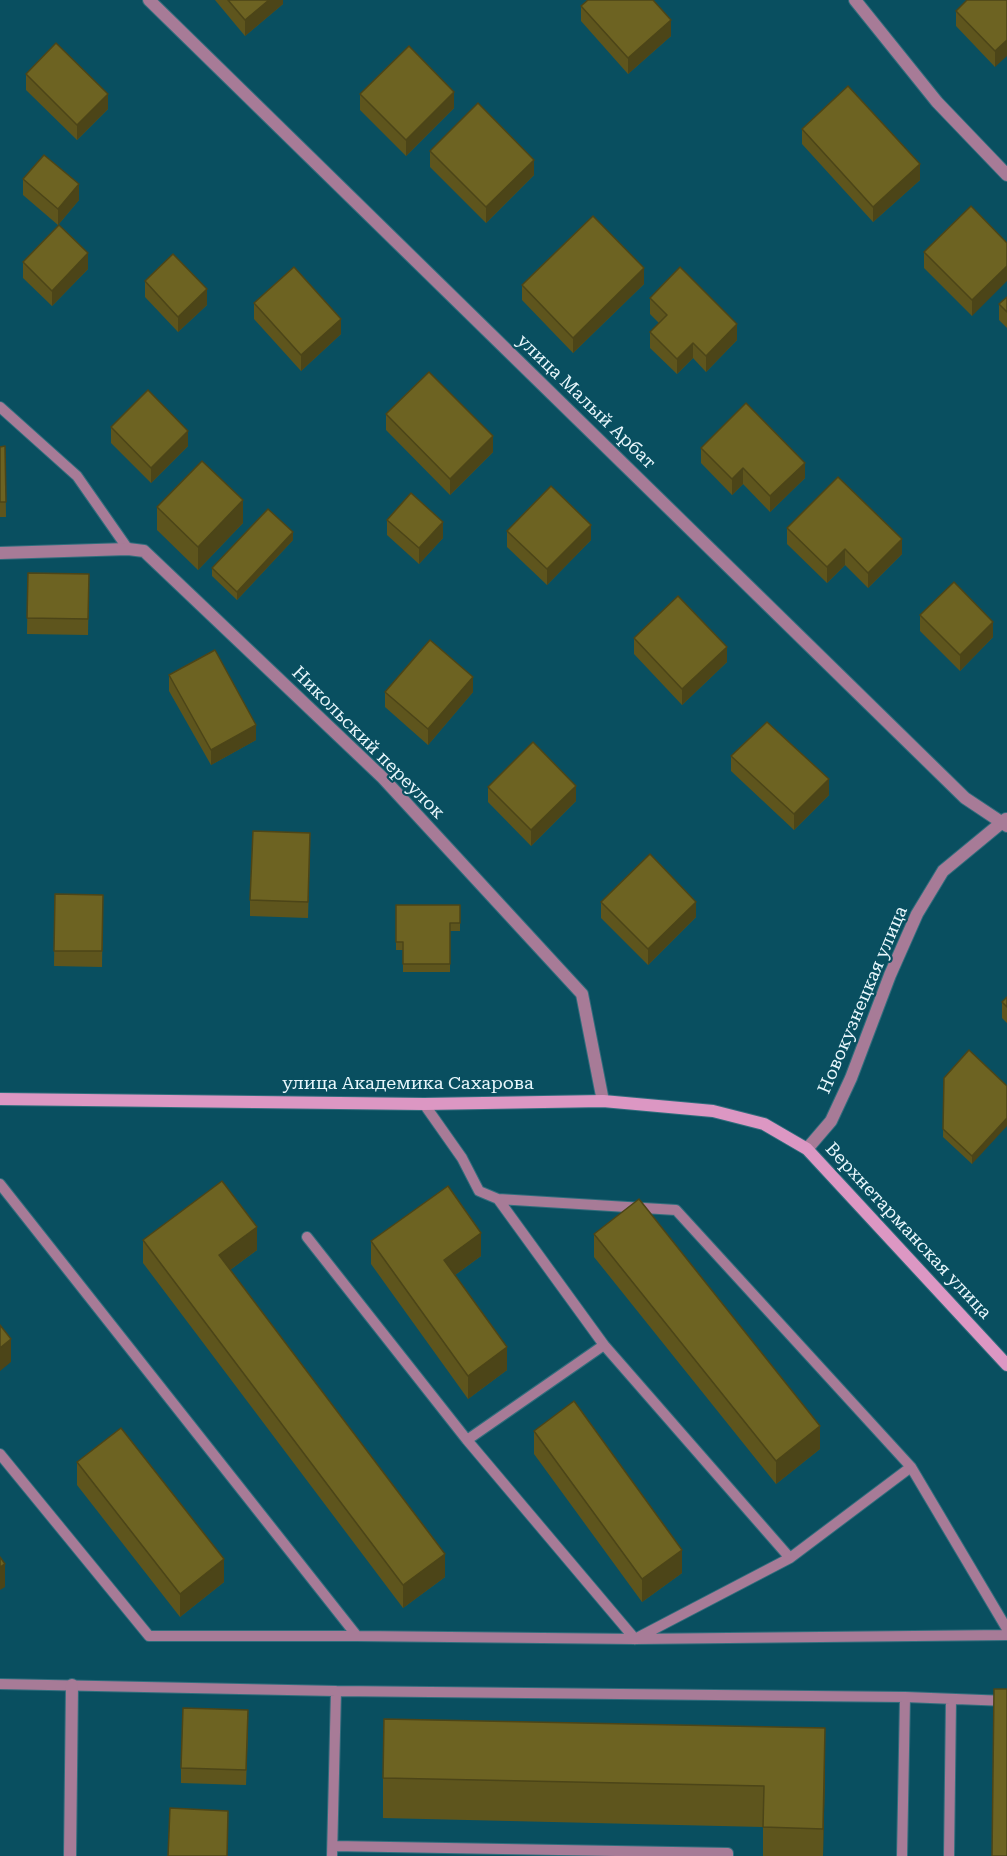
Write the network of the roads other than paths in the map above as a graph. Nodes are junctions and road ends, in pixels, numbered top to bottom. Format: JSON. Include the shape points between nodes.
{"nodes":[{"id":1,"x":149,"y":0,"type":"edge"},
{"id":2,"x":855,"y":0,"type":"edge"},
{"id":3,"x":1007,"y":174,"type":"edge"},
{"id":4,"x":0,"y":407,"type":"edge"},
{"id":5,"x":128,"y":549,"type":"junction"},
{"id":6,"x":0,"y":553,"type":"edge"},
{"id":7,"x":1005,"y":822,"type":"edge"},
{"id":8,"x":0,"y":1099,"type":"edge"},
{"id":9,"x":603,"y":1101,"type":"junction"},
{"id":10,"x":424,"y":1104,"type":"junction"},
{"id":11,"x":807,"y":1149,"type":"junction"},
{"id":12,"x":0,"y":1184,"type":"edge"},
{"id":13,"x":498,"y":1199,"type":"junction"},
{"id":14,"x":307,"y":1237,"type":"dead end"},
{"id":15,"x":604,"y":1345,"type":"junction"},
{"id":16,"x":1007,"y":1365,"type":"edge"},
{"id":17,"x":467,"y":1440,"type":"junction"},
{"id":18,"x":0,"y":1454,"type":"edge"},
{"id":19,"x":911,"y":1467,"type":"junction"},
{"id":20,"x":790,"y":1558,"type":"junction"},
{"id":21,"x":1007,"y":1629,"type":"edge"},
{"id":22,"x":1007,"y":1635,"type":"edge"},
{"id":23,"x":357,"y":1636,"type":"junction"},
{"id":24,"x":635,"y":1639,"type":"junction"},
{"id":25,"x":0,"y":1684,"type":"edge"},
{"id":26,"x":72,"y":1685,"type":"junction"},
{"id":27,"x":336,"y":1690,"type":"junction"},
{"id":28,"x":905,"y":1697,"type":"junction"},
{"id":29,"x":951,"y":1699,"type":"junction"},
{"id":30,"x":1007,"y":1701,"type":"edge"},
{"id":31,"x":333,"y":1851,"type":"edge"},
{"id":32,"x":70,"y":1856,"type":"edge"},
{"id":33,"x":728,"y":1856,"type":"edge"},
{"id":34,"x":902,"y":1856,"type":"edge"},
{"id":35,"x":949,"y":1856,"type":"edge"}],
"edges":[{"from":1,"to":7,"type":"street","name":"улица Малый Арбат","via":[[965,798]]},
{"from":2,"to":3,"type":"street","via":[[937,102]]},
{"from":4,"to":5,"type":"lane","via":[[76,476]]},
{"from":5,"to":6,"type":"street","name":"Никольский переулок"},
{"from":5,"to":9,"type":"street","name":"Никольский переулок","via":[[144,551],[383,778],[582,993]]},
{"from":7,"to":11,"type":"street","name":"Новокузнецкая улица","via":[[943,871],[917,914],[831,1121]]},
{"from":8,"to":10,"type":"street","name":"улица Академика Сахарова"},
{"from":9,"to":10,"type":"street","name":"улица Академика Сахарова"},
{"from":9,"to":11,"type":"street","name":"улица Академика Сахарова","via":[[713,1111],[764,1124]]},
{"from":10,"to":13,"type":"lane","via":[[462,1158],[479,1191]]},
{"from":11,"to":16,"type":"street","name":"Верхнетарманская улица"},
{"from":12,"to":23,"type":"lane"},
{"from":13,"to":15,"type":"lane"},
{"from":13,"to":19,"type":"lane","via":[[676,1210]]},
{"from":14,"to":17,"type":"lane"},
{"from":15,"to":17,"type":"lane"},
{"from":15,"to":20,"type":"lane"},
{"from":17,"to":24,"type":"lane"},
{"from":18,"to":23,"type":"lane","via":[[149,1636]]},
{"from":19,"to":20,"type":"lane"},
{"from":19,"to":21,"type":"lane"},
{"from":20,"to":24,"type":"lane"},
{"from":22,"to":24,"type":"lane"},
{"from":23,"to":24,"type":"lane"},
{"from":25,"to":26,"type":"lane"},
{"from":26,"to":27,"type":"lane"},
{"from":26,"to":32,"type":"street"},
{"from":27,"to":28,"type":"lane"},
{"from":27,"to":31,"type":"lane"},
{"from":28,"to":29,"type":"lane"},
{"from":28,"to":34,"type":"lane"},
{"from":29,"to":30,"type":"lane"},
{"from":29,"to":35,"type":"lane"},
{"from":31,"to":33,"type":"lane"}]}
